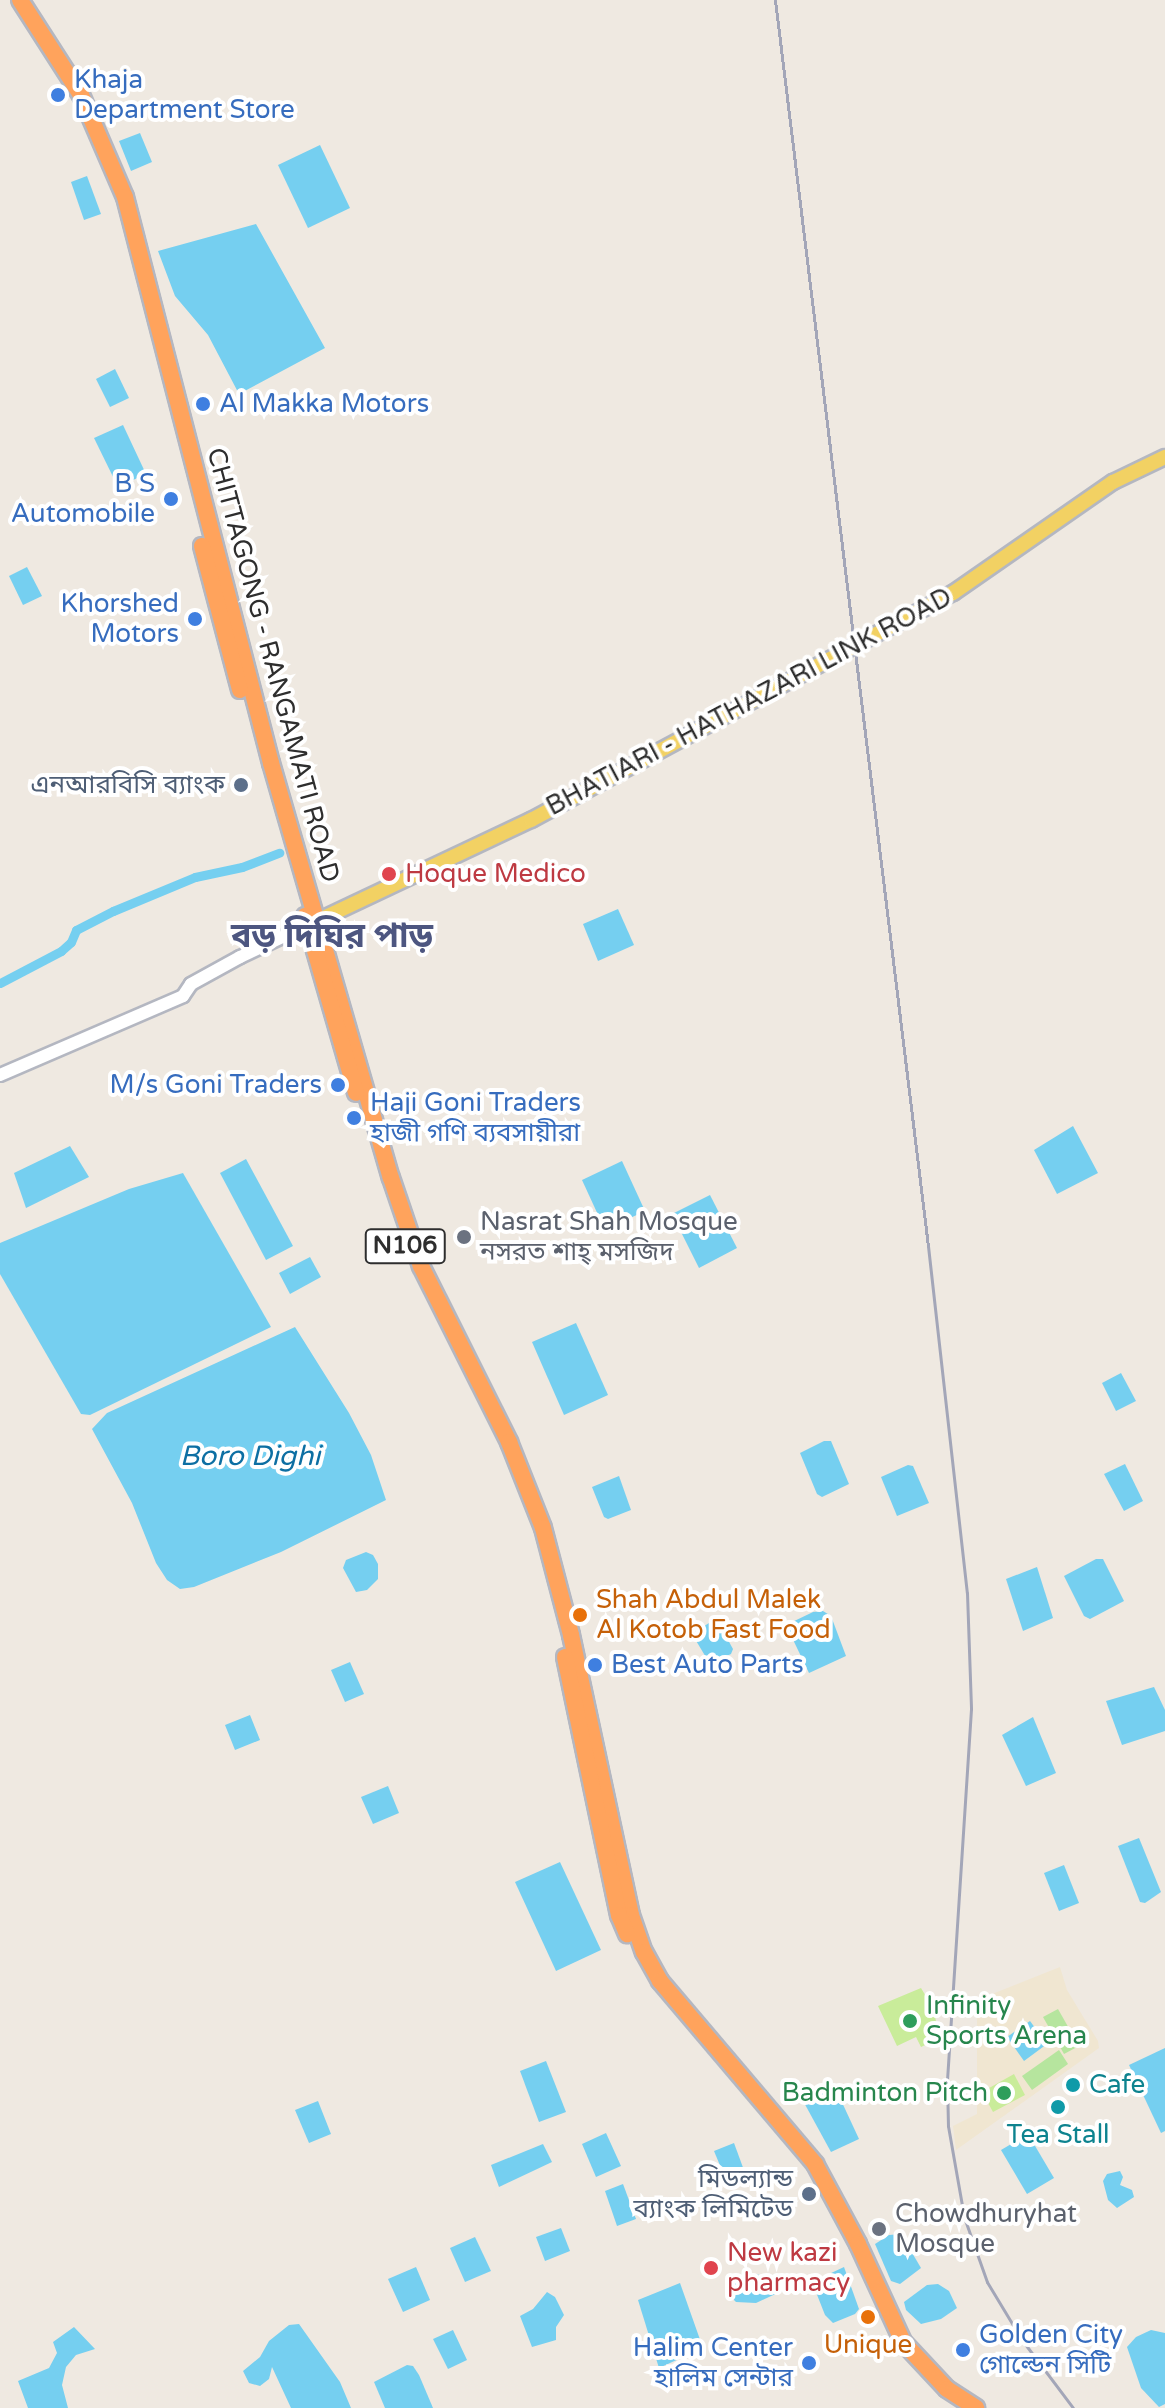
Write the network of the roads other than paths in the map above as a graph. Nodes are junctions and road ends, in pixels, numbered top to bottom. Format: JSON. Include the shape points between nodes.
{"nodes":[{"id":1,"x":11,"y":0,"type":"edge"},
{"id":2,"x":20,"y":0,"type":"edge"},
{"id":3,"x":49,"y":50,"type":"junction"},
{"id":4,"x":1165,"y":457,"type":"edge"},
{"id":5,"x":312,"y":923,"type":"junction"},
{"id":6,"x":0,"y":1075,"type":"edge"},
{"id":7,"x":640,"y":1954,"type":"junction"},
{"id":8,"x":960,"y":2408,"type":"edge"},
{"id":9,"x":976,"y":2408,"type":"edge"}],
"edges":[{"from":1,"to":3,"type":"highway","name":"CHITTAGONG - RANGAMATI ROAD","number":"N106"},
{"from":2,"to":3,"type":"highway","name":"CHITTAGONG - RANGAMATI ROAD","number":"N106"},
{"from":3,"to":5,"type":"highway","name":"CHITTAGONG - RANGAMATI ROAD","number":"N106","via":[[97,128],[125,197]]},
{"from":4,"to":5,"type":"main road","name":"BHATIARI - HATHAZARI LINK ROAD","via":[[1113,482],[926,608],[531,820]]},
{"from":5,"to":6,"type":"street","via":[[191,984],[183,996]]},
{"from":5,"to":7,"type":"highway","name":"CHITTAGONG - RANGAMATI ROAD","number":"N106","via":[[421,1266],[509,1442],[543,1528]]},
{"from":7,"to":8,"type":"highway","name":"CHITTAGONG - RANGAMATI ROAD","number":"N106","via":[[652,1985],[806,2166],[901,2352]]},
{"from":7,"to":9,"type":"highway","name":"CHITTAGONG - RANGAMATI ROAD","number":"N106","via":[[815,2164],[903,2342],[947,2389]]}]}
